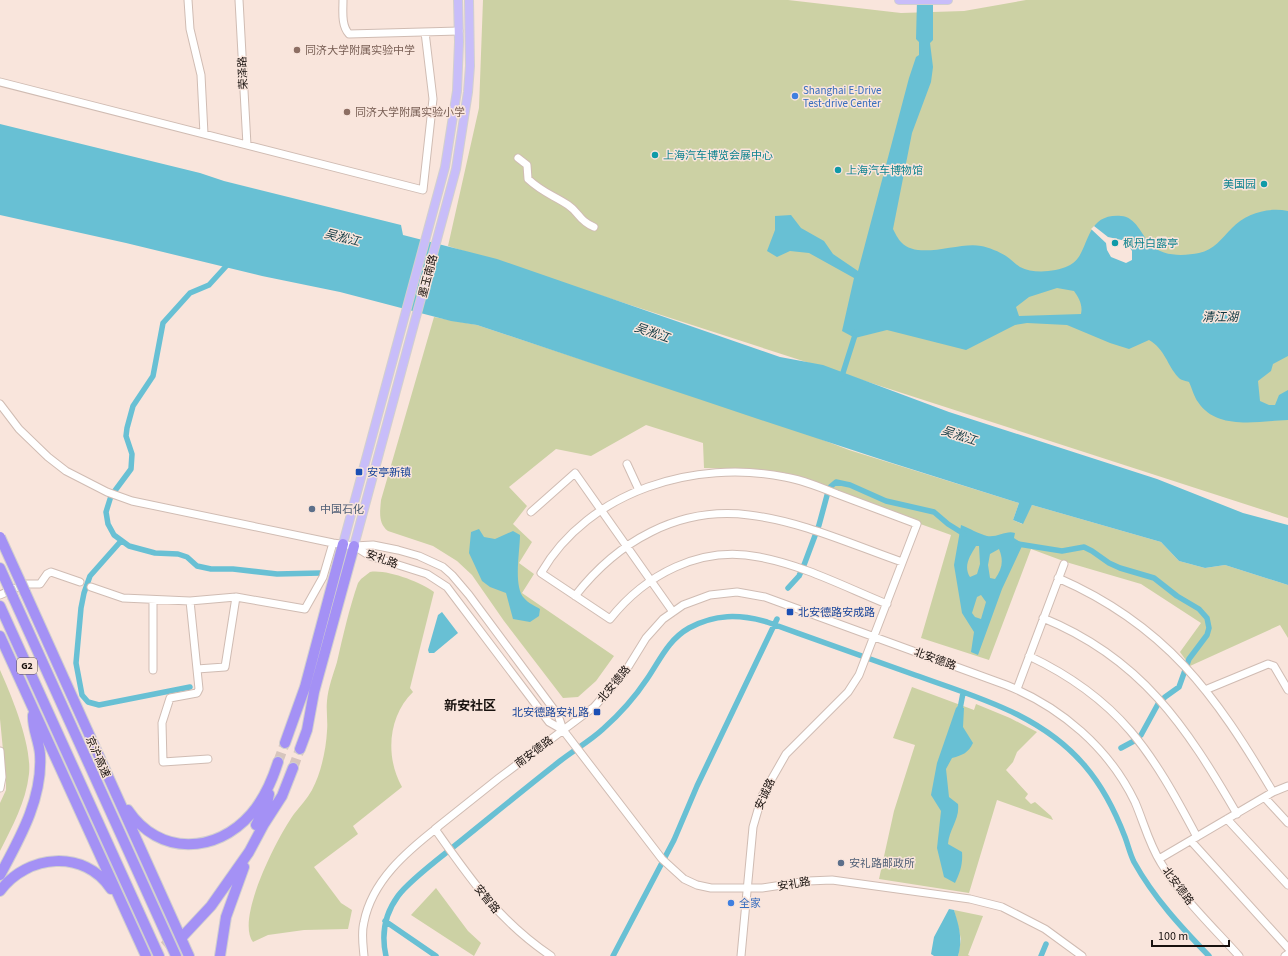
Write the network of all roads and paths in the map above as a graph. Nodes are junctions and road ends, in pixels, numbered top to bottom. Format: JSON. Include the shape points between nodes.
{"nodes":[{"id":1,"x":188,"y":0,"type":"edge"},
{"id":2,"x":239,"y":0,"type":"edge"},
{"id":3,"x":343,"y":0,"type":"edge"},
{"id":4,"x":458,"y":0,"type":"edge"},
{"id":5,"x":469,"y":0,"type":"edge"},
{"id":6,"x":899,"y":0,"type":"edge"},
{"id":7,"x":948,"y":0,"type":"edge"},
{"id":8,"x":459,"y":31,"type":"junction"},
{"id":9,"x":425,"y":32,"type":"junction"},
{"id":10,"x":1,"y":85,"type":"edge"},
{"id":11,"x":204,"y":134,"type":"junction"},
{"id":12,"x":247,"y":145,"type":"junction"},
{"id":13,"x":518,"y":158,"type":"dead end"},
{"id":14,"x":594,"y":227,"type":"dead end"},
{"id":15,"x":0,"y":404,"type":"edge"},
{"id":16,"x":627,"y":464,"type":"dead end"},
{"id":17,"x":639,"y":490,"type":"junction"},
{"id":18,"x":601,"y":510,"type":"junction"},
{"id":19,"x":531,"y":512,"type":"dead end"},
{"id":20,"x":0,"y":537,"type":"edge"},
{"id":21,"x":338,"y":544,"type":"junction"},
{"id":22,"x":354,"y":546,"type":"junction"},
{"id":23,"x":626,"y":546,"type":"junction"},
{"id":24,"x":902,"y":562,"type":"junction"},
{"id":25,"x":1064,"y":564,"type":"dead end"},
{"id":26,"x":0,"y":568,"type":"edge"},
{"id":27,"x":1058,"y":578,"type":"junction"},
{"id":28,"x":650,"y":580,"type":"junction"},
{"id":29,"x":80,"y":582,"type":"dead end"},
{"id":30,"x":91,"y":587,"type":"dead end"},
{"id":31,"x":0,"y":595,"type":"edge"},
{"id":32,"x":575,"y":596,"type":"junction"},
{"id":33,"x":236,"y":597,"type":"junction"},
{"id":34,"x":153,"y":600,"type":"junction"},
{"id":35,"x":190,"y":601,"type":"junction"},
{"id":36,"x":887,"y":604,"type":"junction"},
{"id":37,"x":0,"y":606,"type":"edge"},
{"id":38,"x":673,"y":612,"type":"junction"},
{"id":39,"x":1043,"y":618,"type":"junction"},
{"id":40,"x":0,"y":636,"type":"edge"},
{"id":41,"x":874,"y":637,"type":"junction"},
{"id":42,"x":1029,"y":656,"type":"junction"},
{"id":43,"x":196,"y":669,"type":"junction"},
{"id":44,"x":153,"y":670,"type":"dead end"},
{"id":45,"x":1017,"y":689,"type":"junction"},
{"id":46,"x":1205,"y":690,"type":"junction"},
{"id":47,"x":1288,"y":690,"type":"edge"},
{"id":48,"x":33,"y":708,"type":"junction"},
{"id":49,"x":563,"y":730,"type":"junction"},
{"id":50,"x":285,"y":743,"type":"tunnel mouth"},
{"id":51,"x":300,"y":749,"type":"tunnel mouth"},
{"id":52,"x":0,"y":751,"type":"edge"},
{"id":53,"x":208,"y":759,"type":"dead end"},
{"id":54,"x":278,"y":762,"type":"tunnel mouth"},
{"id":55,"x":293,"y":768,"type":"tunnel mouth"},
{"id":56,"x":272,"y":780,"type":"junction"},
{"id":57,"x":1288,"y":786,"type":"edge"},
{"id":58,"x":0,"y":788,"type":"edge"},
{"id":59,"x":1273,"y":792,"type":"junction"},
{"id":60,"x":1265,"y":798,"type":"junction"},
{"id":61,"x":120,"y":804,"type":"junction"},
{"id":62,"x":1237,"y":814,"type":"junction"},
{"id":63,"x":1228,"y":819,"type":"junction"},
{"id":64,"x":1288,"y":823,"type":"edge"},
{"id":65,"x":435,"y":829,"type":"junction"},
{"id":66,"x":1194,"y":839,"type":"junction"},
{"id":67,"x":249,"y":852,"type":"junction"},
{"id":68,"x":1159,"y":859,"type":"junction"},
{"id":69,"x":0,"y":875,"type":"edge"},
{"id":70,"x":1288,"y":885,"type":"edge"},
{"id":71,"x":747,"y":889,"type":"junction"},
{"id":72,"x":0,"y":891,"type":"edge"},
{"id":73,"x":128,"y":917,"type":"junction"},
{"id":74,"x":1288,"y":948,"type":"edge"},
{"id":75,"x":1288,"y":954,"type":"edge"},
{"id":76,"x":146,"y":956,"type":"edge"},
{"id":77,"x":159,"y":956,"type":"edge"},
{"id":78,"x":176,"y":956,"type":"edge"},
{"id":79,"x":189,"y":956,"type":"edge"},
{"id":80,"x":220,"y":956,"type":"edge"},
{"id":81,"x":364,"y":956,"type":"edge"},
{"id":82,"x":551,"y":956,"type":"edge"},
{"id":83,"x":741,"y":956,"type":"edge"},
{"id":84,"x":1082,"y":956,"type":"edge"},
{"id":85,"x":1239,"y":956,"type":"edge"},
{"id":86,"x":1285,"y":956,"type":"edge"}],
"edges":[{"from":1,"to":11,"type":"street","via":[[190,29],[201,75]]},
{"from":2,"to":12,"type":"street","name":"荣泽路"},
{"from":3,"to":9,"type":"street","via":[[343,22],[349,34]]},
{"from":4,"to":8,"type":"main road","name":"墨玉南路"},
{"from":5,"to":22,"type":"main road","name":"墨玉南路","via":[[470,66],[456,169]]},
{"from":6,"to":7,"type":"main road"},
{"from":8,"to":9,"type":"street"},
{"from":8,"to":21,"type":"main road","name":"墨玉南路","via":[[457,91],[445,167],[386,385]]},
{"from":9,"to":12,"type":"street","via":[[434,99],[422,190]]},
{"from":10,"to":11,"type":"street"},
{"from":11,"to":12,"type":"street"},
{"from":13,"to":14,"type":"street","via":[[527,165],[528,179],[540,191],[570,206],[584,223]]},
{"from":15,"to":21,"type":"street","via":[[19,430],[48,457],[66,471],[116,496]]},
{"from":16,"to":17,"type":"street"},
{"from":17,"to":18,"type":"street"},
{"from":17,"to":24,"type":"street","name":"安诚路","via":[[678,478],[733,472],[785,477],[836,493],[917,524]]},
{"from":18,"to":19,"type":"street","via":[[575,473]]},
{"from":18,"to":23,"type":"street"},
{"from":18,"to":32,"type":"street","via":[[569,538],[541,573]]},
{"from":20,"to":61,"type":"highway","bridge":true},
{"from":21,"to":22,"type":"street"},
{"from":21,"to":33,"type":"street","via":[[305,609]]},
{"from":21,"to":50,"type":"highway","via":[[305,687]]},
{"from":22,"to":49,"type":"street","name":"安礼路","via":[[370,556],[427,574],[447,587],[549,722]]},
{"from":22,"to":49,"type":"street","name":"安礼路","via":[[373,545],[419,556],[437,564],[452,575],[558,715]]},
{"from":22,"to":51,"type":"highway"},
{"from":23,"to":24,"type":"street","via":[[658,528],[679,520],[717,514],[761,516],[811,530]]},
{"from":23,"to":28,"type":"street"},
{"from":23,"to":32,"type":"street","via":[[600,566]]},
{"from":24,"to":36,"type":"street","name":"安诚路"},
{"from":25,"to":27,"type":"street"},
{"from":26,"to":78,"type":"highway","name":"京沪高速","number":"G2","bridge":true},
{"from":27,"to":39,"type":"street"},
{"from":27,"to":46,"type":"street","via":[[1093,594],[1127,615],[1182,662]]},
{"from":28,"to":32,"type":"street","via":[[631,595],[610,619]]},
{"from":28,"to":36,"type":"street","via":[[690,561],[725,555],[758,556],[808,572]]},
{"from":28,"to":38,"type":"street"},
{"from":29,"to":31,"type":"street","via":[[51,572],[40,584],[26,584]]},
{"from":30,"to":34,"type":"street","via":[[116,597]]},
{"from":33,"to":35,"type":"street"},
{"from":33,"to":43,"type":"street","via":[[225,667]]},
{"from":34,"to":35,"type":"street"},
{"from":34,"to":44,"type":"street"},
{"from":35,"to":43,"type":"street"},
{"from":36,"to":41,"type":"street","name":"安诚路"},
{"from":37,"to":77,"type":"highway","number":"G2"},
{"from":38,"to":41,"type":"street","name":"北安德路","via":[[693,600],[710,594],[750,593],[791,605]]},
{"from":38,"to":49,"type":"street","name":"北安德路","via":[[654,628],[612,688],[594,707]]},
{"from":39,"to":42,"type":"street"},
{"from":39,"to":62,"type":"street","via":[[1083,636],[1108,652],[1157,696],[1208,764]]},
{"from":40,"to":48,"type":"highway"},
{"from":41,"to":45,"type":"street","name":"北安德路"},
{"from":41,"to":71,"type":"street","name":"安诚路","via":[[859,675],[848,692],[786,754],[768,783],[752,827]]},
{"from":42,"to":45,"type":"street"},
{"from":42,"to":66,"type":"street","via":[[1051,666],[1089,690],[1107,705],[1163,773]]},
{"from":43,"to":53,"type":"street","via":[[199,692],[174,696],[169,700],[162,723],[163,762]]},
{"from":45,"to":68,"type":"street","name":"北安德路","via":[[1046,704],[1082,732],[1105,756],[1117,771],[1135,803]]},
{"from":46,"to":47,"type":"street","via":[[1268,664],[1274,666]]},
{"from":46,"to":59,"type":"street","via":[[1238,734]]},
{"from":48,"to":69,"type":"highway","via":[[32,721],[40,753],[40,771],[33,806]]},
{"from":48,"to":73,"type":"highway"},
{"from":49,"to":65,"type":"street","name":"南安德路"},
{"from":49,"to":71,"type":"street","name":"安礼路","via":[[667,865],[684,879],[697,885]]},
{"from":52,"to":58,"type":"street"},
{"from":54,"to":56,"type":"highway"},
{"from":55,"to":67,"type":"highway","via":[[282,796]]},
{"from":56,"to":61,"type":"highway","via":[[261,801],[241,824],[230,832],[204,843],[176,844],[162,841],[139,825]]},
{"from":56,"to":67,"type":"highway","via":[[267,804],[231,870],[182,933],[210,906]]},
{"from":57,"to":59,"type":"street"},
{"from":59,"to":60,"type":"street"},
{"from":60,"to":62,"type":"street"},
{"from":60,"to":64,"type":"street"},
{"from":61,"to":79,"type":"highway"},
{"from":62,"to":63,"type":"street"},
{"from":63,"to":66,"type":"street"},
{"from":63,"to":70,"type":"street"},
{"from":65,"to":81,"type":"street","name":"南安德路","via":[[401,859],[374,894],[363,923]]},
{"from":65,"to":82,"type":"street","name":"安智路","via":[[494,909],[513,928]]},
{"from":66,"to":68,"type":"street"},
{"from":66,"to":74,"type":"street"},
{"from":67,"to":80,"type":"highway","via":[[230,903]]},
{"from":68,"to":85,"type":"street","name":"北安德路","via":[[1194,908]]},
{"from":71,"to":83,"type":"street","name":"安诚路"},
{"from":71,"to":84,"type":"street","name":"安礼路","via":[[832,880],[970,899],[1002,907],[1045,929]]},
{"from":72,"to":73,"type":"highway","via":[[16,874],[39,863],[73,863],[93,871],[105,882]]},
{"from":73,"to":76,"type":"highway"},
{"from":75,"to":86,"type":"street"}]}
